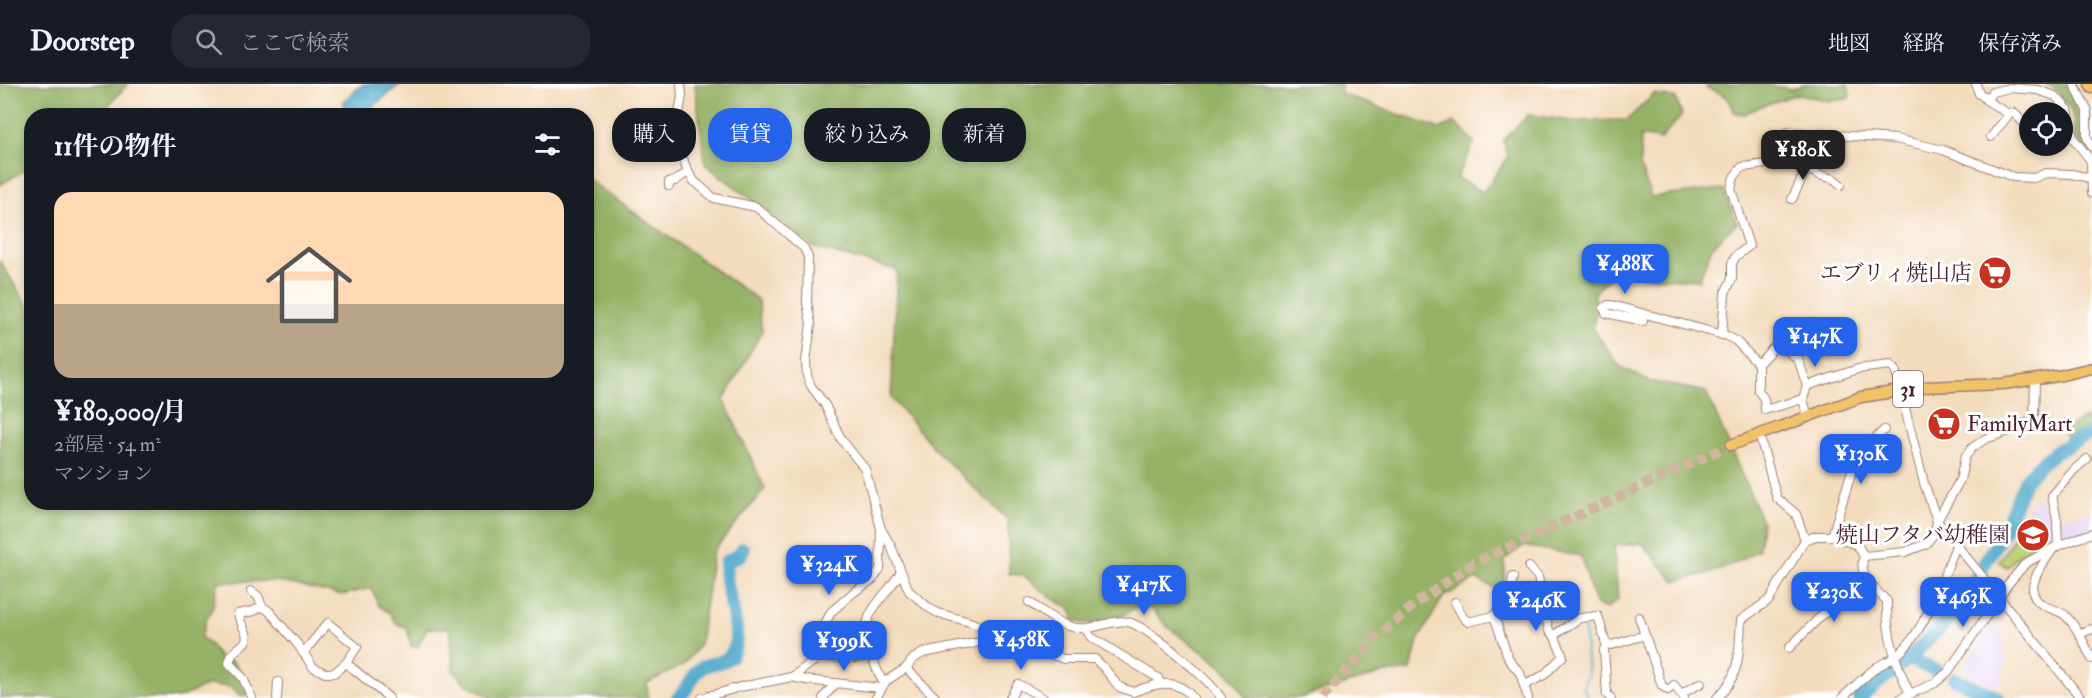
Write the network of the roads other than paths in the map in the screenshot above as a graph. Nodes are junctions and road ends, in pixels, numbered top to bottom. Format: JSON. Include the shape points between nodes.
{"nodes":[{"id":1,"x":681,"y":84,"type":"edge"},
{"id":2,"x":1976,"y":84,"type":"edge"},
{"id":3,"x":2074,"y":84,"type":"edge"},
{"id":4,"x":1982,"y":95,"type":"junction"},
{"id":5,"x":2007,"y":113,"type":"junction"},
{"id":6,"x":2019,"y":118,"type":"edge"},
{"id":7,"x":1990,"y":137,"type":"dead end"},
{"id":8,"x":2092,"y":146,"type":"edge"},
{"id":9,"x":1780,"y":153,"type":"junction"},
{"id":10,"x":1807,"y":168,"type":"junction"},
{"id":11,"x":688,"y":172,"type":"junction"},
{"id":12,"x":2091,"y":176,"type":"edge"},
{"id":13,"x":1841,"y":185,"type":"dead end"},
{"id":14,"x":669,"y":186,"type":"dead end"},
{"id":15,"x":2092,"y":192,"type":"edge"},
{"id":16,"x":1792,"y":199,"type":"dead end"},
{"id":17,"x":1643,"y":321,"type":"dead end"},
{"id":18,"x":1722,"y":335,"type":"junction"},
{"id":19,"x":1758,"y":364,"type":"junction"},
{"id":20,"x":2092,"y":368,"type":"edge"},
{"id":21,"x":2035,"y":380,"type":"junction"},
{"id":22,"x":1807,"y":387,"type":"junction"},
{"id":23,"x":1899,"y":390,"type":"junction"},
{"id":24,"x":1803,"y":399,"type":"junction"},
{"id":25,"x":1808,"y":417,"type":"junction"},
{"id":26,"x":1884,"y":430,"type":"dead end"},
{"id":27,"x":1759,"y":434,"type":"junction"},
{"id":28,"x":1731,"y":445,"type":"tunnel mouth"},
{"id":29,"x":2087,"y":459,"type":"dead end"},
{"id":30,"x":1937,"y":521,"type":"junction"},
{"id":31,"x":881,"y":529,"type":"junction"},
{"id":32,"x":2092,"y":533,"type":"edge"},
{"id":33,"x":1832,"y":536,"type":"junction"},
{"id":34,"x":1805,"y":540,"type":"junction"},
{"id":35,"x":2056,"y":546,"type":"junction"},
{"id":36,"x":1958,"y":549,"type":"junction"},
{"id":37,"x":1864,"y":556,"type":"junction"},
{"id":38,"x":1529,"y":567,"type":"dead end"},
{"id":39,"x":901,"y":571,"type":"junction"},
{"id":40,"x":1513,"y":577,"type":"dead end"},
{"id":41,"x":1872,"y":587,"type":"junction"},
{"id":42,"x":251,"y":591,"type":"dead end"},
{"id":43,"x":1998,"y":598,"type":"junction"},
{"id":44,"x":1029,"y":602,"type":"dead end"},
{"id":45,"x":1455,"y":602,"type":"dead end"},
{"id":46,"x":262,"y":606,"type":"junction"},
{"id":47,"x":1494,"y":616,"type":"junction"},
{"id":48,"x":1639,"y":617,"type":"dead end"},
{"id":49,"x":1086,"y":628,"type":"junction"},
{"id":50,"x":2092,"y":629,"type":"edge"},
{"id":51,"x":2081,"y":633,"type":"junction"},
{"id":52,"x":1554,"y":635,"type":"junction"},
{"id":53,"x":1645,"y":635,"type":"junction"},
{"id":54,"x":998,"y":637,"type":"junction"},
{"id":55,"x":1789,"y":648,"type":"dead end"},
{"id":56,"x":1604,"y":650,"type":"dead end"},
{"id":57,"x":303,"y":653,"type":"junction"},
{"id":58,"x":818,"y":655,"type":"junction"},
{"id":59,"x":872,"y":656,"type":"junction"},
{"id":60,"x":1896,"y":658,"type":"junction"},
{"id":61,"x":2092,"y":659,"type":"edge"},
{"id":62,"x":346,"y":663,"type":"junction"},
{"id":63,"x":906,"y":668,"type":"junction"},
{"id":64,"x":792,"y":677,"type":"junction"},
{"id":65,"x":1683,"y":678,"type":"dead end"},
{"id":66,"x":278,"y":682,"type":"dead end"},
{"id":67,"x":1160,"y":683,"type":"junction"},
{"id":68,"x":1701,"y":683,"type":"dead end"},
{"id":69,"x":835,"y":684,"type":"junction"},
{"id":70,"x":1525,"y":685,"type":"junction"},
{"id":71,"x":1674,"y":685,"type":"junction"},
{"id":72,"x":883,"y":686,"type":"junction"},
{"id":73,"x":1909,"y":690,"type":"junction"},
{"id":74,"x":1683,"y":696,"type":"edge"},
{"id":75,"x":252,"y":698,"type":"edge"},
{"id":76,"x":277,"y":698,"type":"edge"},
{"id":77,"x":389,"y":698,"type":"edge"},
{"id":78,"x":702,"y":698,"type":"edge"},
{"id":79,"x":823,"y":698,"type":"edge"},
{"id":80,"x":876,"y":698,"type":"edge"},
{"id":81,"x":936,"y":698,"type":"edge"},
{"id":82,"x":1010,"y":698,"type":"edge"},
{"id":83,"x":1043,"y":698,"type":"edge"},
{"id":84,"x":1193,"y":698,"type":"edge"},
{"id":85,"x":1221,"y":698,"type":"edge"},
{"id":86,"x":1528,"y":698,"type":"edge"},
{"id":87,"x":1611,"y":698,"type":"edge"},
{"id":88,"x":1717,"y":698,"type":"edge"},
{"id":89,"x":1842,"y":698,"type":"edge"},
{"id":90,"x":1901,"y":698,"type":"edge"},
{"id":91,"x":2081,"y":698,"type":"edge"}],
"edges":[{"from":1,"to":11,"type":"street","via":[[675,136]]},
{"from":2,"to":4,"type":"street"},
{"from":3,"to":8,"type":"street","via":[[2087,110],[2087,137]]},
{"from":4,"to":5,"type":"street"},
{"from":4,"to":12,"type":"street","via":[[1988,97],[2010,88],[2055,96],[2068,109],[2073,138],[2091,161]]},
{"from":5,"to":6,"type":"street"},
{"from":5,"to":7,"type":"street"},
{"from":9,"to":10,"type":"street"},
{"from":9,"to":12,"type":"street","via":[[1783,134],[1789,132],[1896,138],[1943,150],[2013,177],[2034,178],[2046,173]]},
{"from":9,"to":18,"type":"street","via":[[1768,164],[1742,167],[1734,177],[1731,189],[1749,246],[1732,263]]},
{"from":10,"to":13,"type":"street"},
{"from":10,"to":16,"type":"street"},
{"from":11,"to":14,"type":"street","via":[[669,182]]},
{"from":11,"to":31,"type":"street","via":[[714,198],[756,207],[804,248],[808,257],[807,303],[811,324],[807,376],[841,439],[865,469]]},
{"from":12,"to":15,"type":"street"},
{"from":17,"to":18,"type":"street","via":[[1606,313],[1604,308],[1612,305]]},
{"from":18,"to":19,"type":"street","via":[[1736,341]]},
{"from":19,"to":22,"type":"street","via":[[1779,342],[1799,361]]},
{"from":19,"to":24,"type":"street","via":[[1758,390],[1765,410]]},
{"from":20,"to":21,"type":"main road","number":"31"},
{"from":21,"to":23,"type":"main road","number":"31"},
{"from":21,"to":30,"type":"street","via":[[2034,419],[1976,443],[1965,457],[1960,480]]},
{"from":22,"to":23,"type":"street","via":[[1858,369],[1890,365],[1895,369]]},
{"from":22,"to":24,"type":"street"},
{"from":23,"to":25,"type":"main road","number":"31","via":[[1861,397]]},
{"from":23,"to":30,"type":"street"},
{"from":24,"to":25,"type":"street"},
{"from":25,"to":27,"type":"main road","number":"31"},
{"from":26,"to":33,"type":"street","via":[[1853,467]]},
{"from":27,"to":28,"type":"main road","number":"31"},
{"from":27,"to":34,"type":"street","via":[[1777,498],[1796,514]]},
{"from":29,"to":35,"type":"street","via":[[2052,496],[2057,520]]},
{"from":30,"to":36,"type":"street"},
{"from":30,"to":37,"type":"street","via":[[1926,544],[1905,552]]},
{"from":31,"to":39,"type":"street"},
{"from":31,"to":58,"type":"street","via":[[880,569],[831,612],[822,630]]},
{"from":32,"to":35,"type":"street"},
{"from":33,"to":34,"type":"street"},
{"from":33,"to":37,"type":"street","via":[[1857,545]]},
{"from":34,"to":88,"type":"street","via":[[1770,600],[1741,620],[1736,674]]},
{"from":35,"to":43,"type":"street","via":[[2026,564]]},
{"from":35,"to":51,"type":"street","via":[[2037,573],[2032,589],[2036,599],[2063,614]]},
{"from":36,"to":43,"type":"street"},
{"from":36,"to":60,"type":"street","via":[[1916,634]]},
{"from":37,"to":41,"type":"street","via":[[1863,572]]},
{"from":38,"to":52,"type":"street","via":[[1538,577],[1549,631]]},
{"from":39,"to":54,"type":"street","via":[[909,591],[928,608],[973,623]]},
{"from":39,"to":59,"type":"street","via":[[870,614]]},
{"from":40,"to":47,"type":"street","via":[[1508,598]]},
{"from":41,"to":55,"type":"street","via":[[1823,614]]},
{"from":41,"to":60,"type":"street","via":[[1887,601],[1886,623]]},
{"from":42,"to":46,"type":"street"},
{"from":43,"to":73,"type":"street","via":[[1945,675],[1935,683]]},
{"from":43,"to":91,"type":"street"},
{"from":44,"to":49,"type":"street","via":[[1066,626]]},
{"from":45,"to":47,"type":"street","via":[[1468,622]]},
{"from":46,"to":57,"type":"street"},
{"from":46,"to":75,"type":"street","via":[[239,609],[241,627],[247,637],[229,663],[243,678]]},
{"from":47,"to":70,"type":"street","via":[[1509,660]]},
{"from":48,"to":53,"type":"street"},
{"from":49,"to":67,"type":"street","via":[[1091,637],[1158,678]]},
{"from":49,"to":85,"type":"street","via":[[1130,622],[1197,670]]},
{"from":50,"to":51,"type":"street"},
{"from":51,"to":61,"type":"street"},
{"from":52,"to":53,"type":"street","via":[[1580,618],[1598,616],[1606,644]]},
{"from":52,"to":70,"type":"street","via":[[1563,656],[1544,675]]},
{"from":53,"to":71,"type":"street","via":[[1662,686],[1668,690]]},
{"from":54,"to":63,"type":"street","via":[[928,651]]},
{"from":54,"to":67,"type":"street","via":[[1023,633],[1050,654],[1095,659],[1119,687],[1133,692]]},
{"from":56,"to":87,"type":"street","via":[[1607,695]]},
{"from":57,"to":62,"type":"street","via":[[313,667],[325,673],[334,673]]},
{"from":57,"to":62,"type":"street","via":[[328,623],[357,647]]},
{"from":58,"to":59,"type":"street","via":[[846,659]]},
{"from":58,"to":64,"type":"street"},
{"from":59,"to":72,"type":"street"},
{"from":60,"to":73,"type":"street"},
{"from":60,"to":89,"type":"street","via":[[1888,659],[1869,673]]},
{"from":62,"to":77,"type":"street"},
{"from":63,"to":72,"type":"street"},
{"from":63,"to":81,"type":"street"},
{"from":64,"to":69,"type":"street"},
{"from":64,"to":78,"type":"street"},
{"from":65,"to":71,"type":"street"},
{"from":66,"to":76,"type":"street"},
{"from":67,"to":84,"type":"street","via":[[1175,685]]},
{"from":68,"to":74,"type":"street"},
{"from":69,"to":72,"type":"street"},
{"from":69,"to":79,"type":"street"},
{"from":70,"to":86,"type":"street"},
{"from":71,"to":74,"type":"street"},
{"from":72,"to":80,"type":"street"},
{"from":73,"to":90,"type":"street"},
{"from":82,"to":83,"type":"street","via":[[1018,684]]}]}
